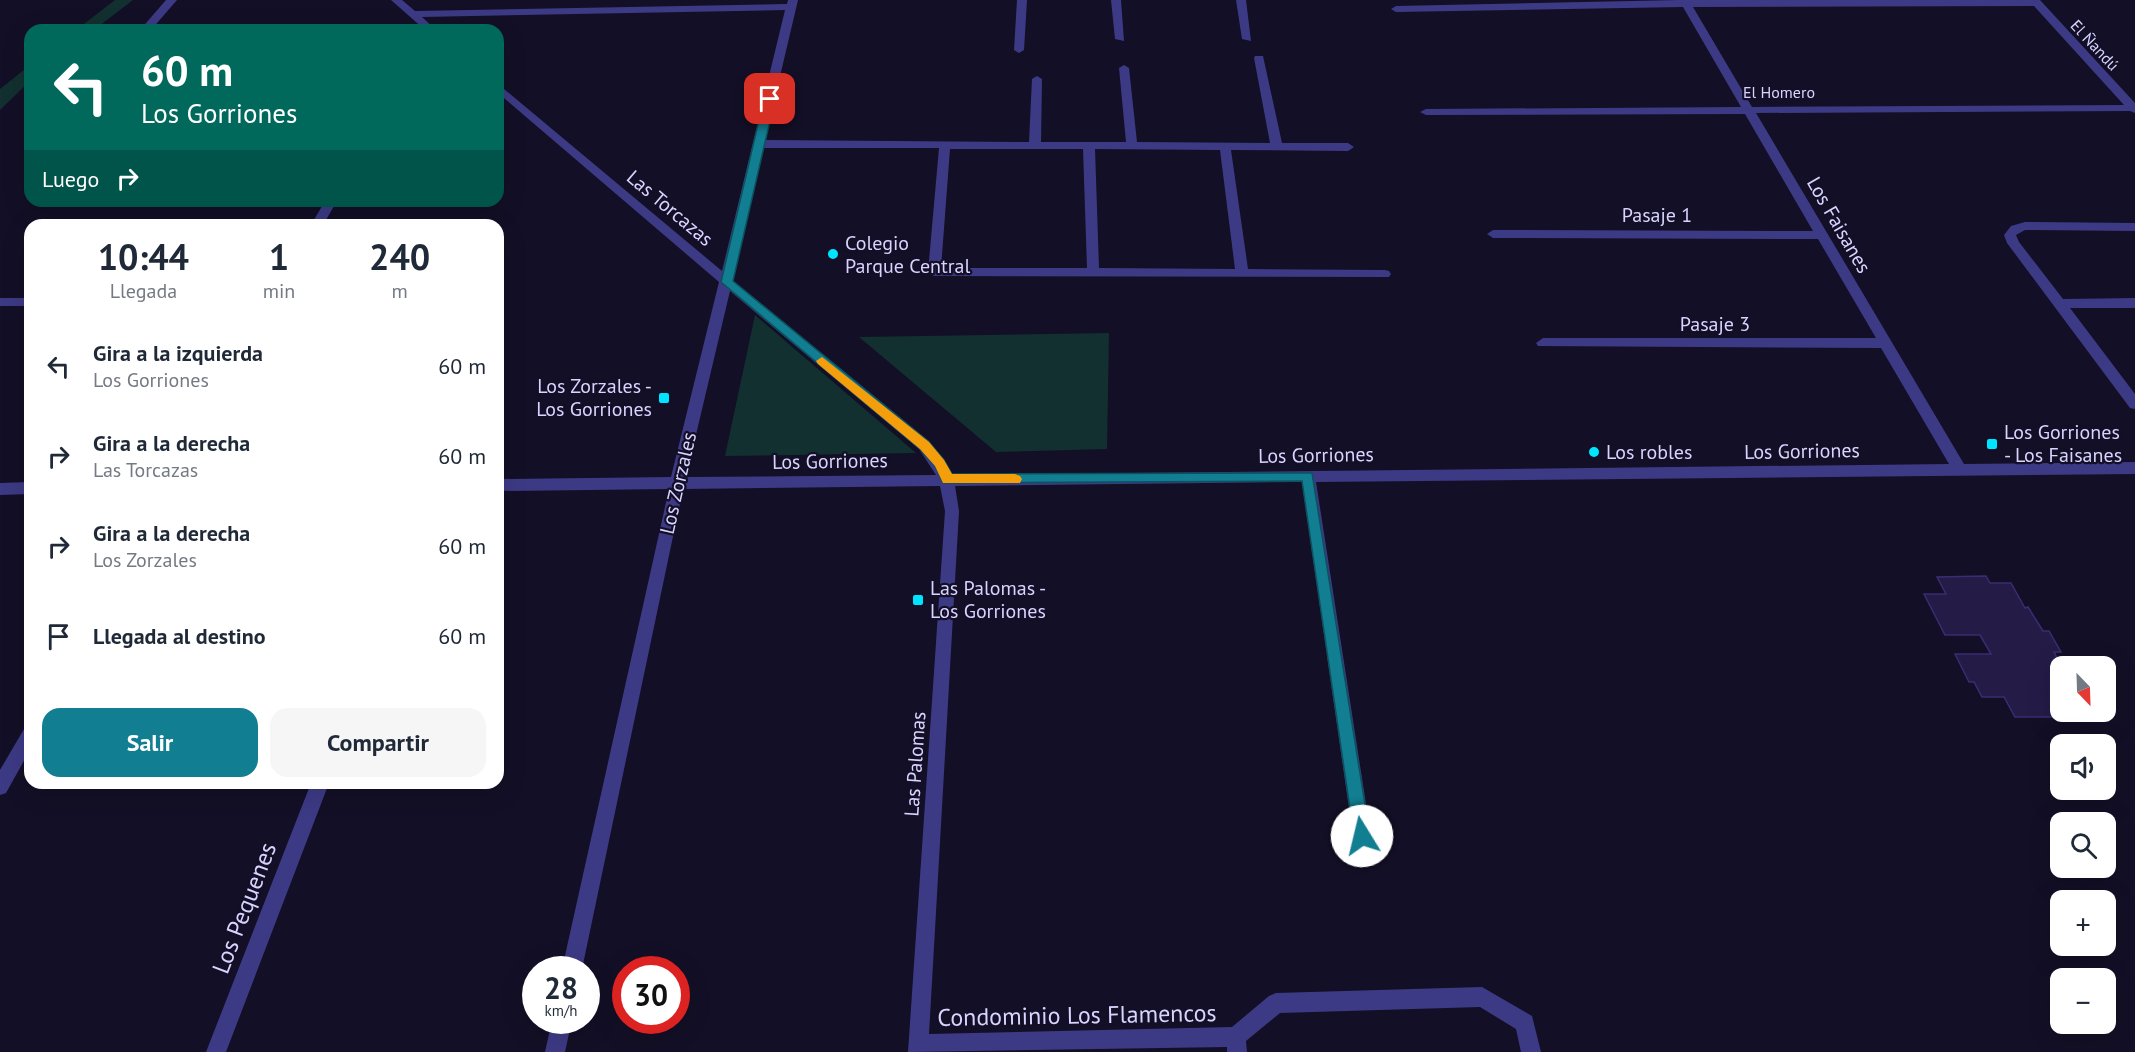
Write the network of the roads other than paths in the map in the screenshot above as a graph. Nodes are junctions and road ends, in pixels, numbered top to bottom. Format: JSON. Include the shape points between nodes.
{"nodes":[{"id":1,"x":172,"y":0,"type":"edge"},
{"id":2,"x":396,"y":0,"type":"edge"},
{"id":3,"x":1022,"y":0,"type":"edge"},
{"id":4,"x":1116,"y":0,"type":"edge"},
{"id":5,"x":1241,"y":0,"type":"edge"},
{"id":6,"x":2035,"y":1,"type":"edge"},
{"id":7,"x":1685,"y":2,"type":"edge"},
{"id":8,"x":792,"y":3,"type":"edge"},
{"id":9,"x":1396,"y":9,"type":"dead end"},
{"id":10,"x":412,"y":14,"type":"junction"},
{"id":11,"x":150,"y":24,"type":"edge"},
{"id":12,"x":423,"y":24,"type":"edge"},
{"id":13,"x":1120,"y":39,"type":"dead end"},
{"id":14,"x":1247,"y":39,"type":"dead end"},
{"id":15,"x":1019,"y":50,"type":"dead end"},
{"id":16,"x":1259,"y":58,"type":"dead end"},
{"id":17,"x":1124,"y":68,"type":"dead end"},
{"id":18,"x":1037,"y":79,"type":"dead end"},
{"id":19,"x":504,"y":92,"type":"edge"},
{"id":20,"x":1748,"y":109,"type":"junction"},
{"id":21,"x":2134,"y":109,"type":"edge"},
{"id":22,"x":1426,"y":112,"type":"dead end"},
{"id":23,"x":759,"y":144,"type":"junction"},
{"id":24,"x":945,"y":144,"type":"junction"},
{"id":25,"x":1035,"y":145,"type":"junction"},
{"id":26,"x":1089,"y":145,"type":"junction"},
{"id":27,"x":1132,"y":146,"type":"junction"},
{"id":28,"x":1225,"y":147,"type":"junction"},
{"id":29,"x":1277,"y":147,"type":"junction"},
{"id":30,"x":1348,"y":147,"type":"dead end"},
{"id":31,"x":2135,"y":227,"type":"edge"},
{"id":32,"x":1493,"y":234,"type":"dead end"},
{"id":33,"x":1822,"y":235,"type":"junction"},
{"id":34,"x":1093,"y":273,"type":"junction"},
{"id":35,"x":1242,"y":273,"type":"junction"},
{"id":36,"x":1385,"y":274,"type":"dead end"},
{"id":37,"x":727,"y":282,"type":"junction"},
{"id":38,"x":0,"y":302,"type":"edge"},
{"id":39,"x":24,"y":302,"type":"edge"},
{"id":40,"x":2135,"y":303,"type":"edge"},
{"id":41,"x":2058,"y":304,"type":"junction"},
{"id":42,"x":1544,"y":343,"type":"dead end"},
{"id":43,"x":1886,"y":343,"type":"junction"},
{"id":44,"x":2135,"y":404,"type":"edge"},
{"id":45,"x":2135,"y":468,"type":"edge"},
{"id":46,"x":1960,"y":470,"type":"junction"},
{"id":47,"x":1308,"y":476,"type":"junction"},
{"id":48,"x":948,"y":480,"type":"junction"},
{"id":49,"x":677,"y":484,"type":"junction"},
{"id":50,"x":504,"y":485,"type":"edge"},
{"id":51,"x":24,"y":488,"type":"edge"},
{"id":52,"x":0,"y":489,"type":"edge"},
{"id":53,"x":24,"y":745,"type":"edge"},
{"id":54,"x":0,"y":787,"type":"edge"},
{"id":55,"x":318,"y":789,"type":"edge"},
{"id":56,"x":1362,"y":836,"type":"dead end"},
{"id":57,"x":575,"y":956,"type":"edge"},
{"id":58,"x":558,"y":1034,"type":"edge"},
{"id":59,"x":1236,"y":1044,"type":"edge"},
{"id":60,"x":919,"y":1048,"type":"edge"},
{"id":61,"x":216,"y":1052,"type":"edge"},
{"id":62,"x":555,"y":1052,"type":"edge"},
{"id":63,"x":1531,"y":1052,"type":"edge"}],
"edges":[{"from":1,"to":11,"type":"street"},
{"from":2,"to":10,"type":"street"},
{"from":3,"to":15,"type":"street"},
{"from":4,"to":13,"type":"street"},
{"from":5,"to":14,"type":"street"},
{"from":6,"to":7,"type":"street"},
{"from":6,"to":21,"type":"street","name":"El Ñandú"},
{"from":7,"to":9,"type":"street"},
{"from":7,"to":20,"type":"street","name":"Los Faisanes"},
{"from":8,"to":10,"type":"street"},
{"from":8,"to":23,"type":"street","name":"Los Zorzales"},
{"from":10,"to":12,"type":"street"},
{"from":16,"to":29,"type":"street"},
{"from":17,"to":27,"type":"street"},
{"from":18,"to":25,"type":"street"},
{"from":19,"to":37,"type":"street","name":"Las Torcazas"},
{"from":20,"to":21,"type":"street","name":"El Homero"},
{"from":20,"to":22,"type":"street","name":"El Homero"},
{"from":20,"to":33,"type":"street","name":"Los Faisanes"},
{"from":23,"to":24,"type":"street"},
{"from":23,"to":37,"type":"street","name":"Los Zorzales"},
{"from":24,"to":25,"type":"street"},
{"from":24,"to":34,"type":"street","via":[[934,272]]},
{"from":25,"to":26,"type":"street"},
{"from":26,"to":27,"type":"street"},
{"from":26,"to":34,"type":"street"},
{"from":27,"to":28,"type":"street"},
{"from":28,"to":29,"type":"street"},
{"from":28,"to":35,"type":"street"},
{"from":29,"to":30,"type":"street"},
{"from":31,"to":41,"type":"street","via":[[2015,229],[2011,239]]},
{"from":32,"to":33,"type":"street","name":"Pasaje 1"},
{"from":33,"to":43,"type":"street","name":"Los Faisanes"},
{"from":34,"to":35,"type":"street"},
{"from":35,"to":36,"type":"street"},
{"from":37,"to":48,"type":"street","name":"Las Torcazas","via":[[924,446],[940,463]]},
{"from":37,"to":49,"type":"street","name":"Los Zorzales"},
{"from":38,"to":39,"type":"street"},
{"from":40,"to":41,"type":"street"},
{"from":41,"to":44,"type":"street"},
{"from":42,"to":43,"type":"street","name":"Pasaje 3"},
{"from":43,"to":46,"type":"street","name":"Los Faisanes"},
{"from":45,"to":46,"type":"street","name":"Los Gorriones"},
{"from":46,"to":47,"type":"street","name":"Los Gorriones"},
{"from":47,"to":48,"type":"street","name":"Los Gorriones"},
{"from":47,"to":56,"type":"street"},
{"from":48,"to":49,"type":"street","name":"Los Gorriones"},
{"from":48,"to":60,"type":"street","name":"Las Palomas","via":[[952,511]]},
{"from":49,"to":50,"type":"street","name":"Los Gorriones"},
{"from":49,"to":57,"type":"street","name":"Los Zorzales"},
{"from":51,"to":52,"type":"street"},
{"from":53,"to":54,"type":"street"},
{"from":55,"to":61,"type":"street","name":"Los Pequenes"},
{"from":58,"to":62,"type":"street"},
{"from":59,"to":60,"type":"street","name":"Condominio Los Flamencos"},
{"from":59,"to":63,"type":"street","via":[[1276,1003],[1482,997],[1525,1023]]}]}
